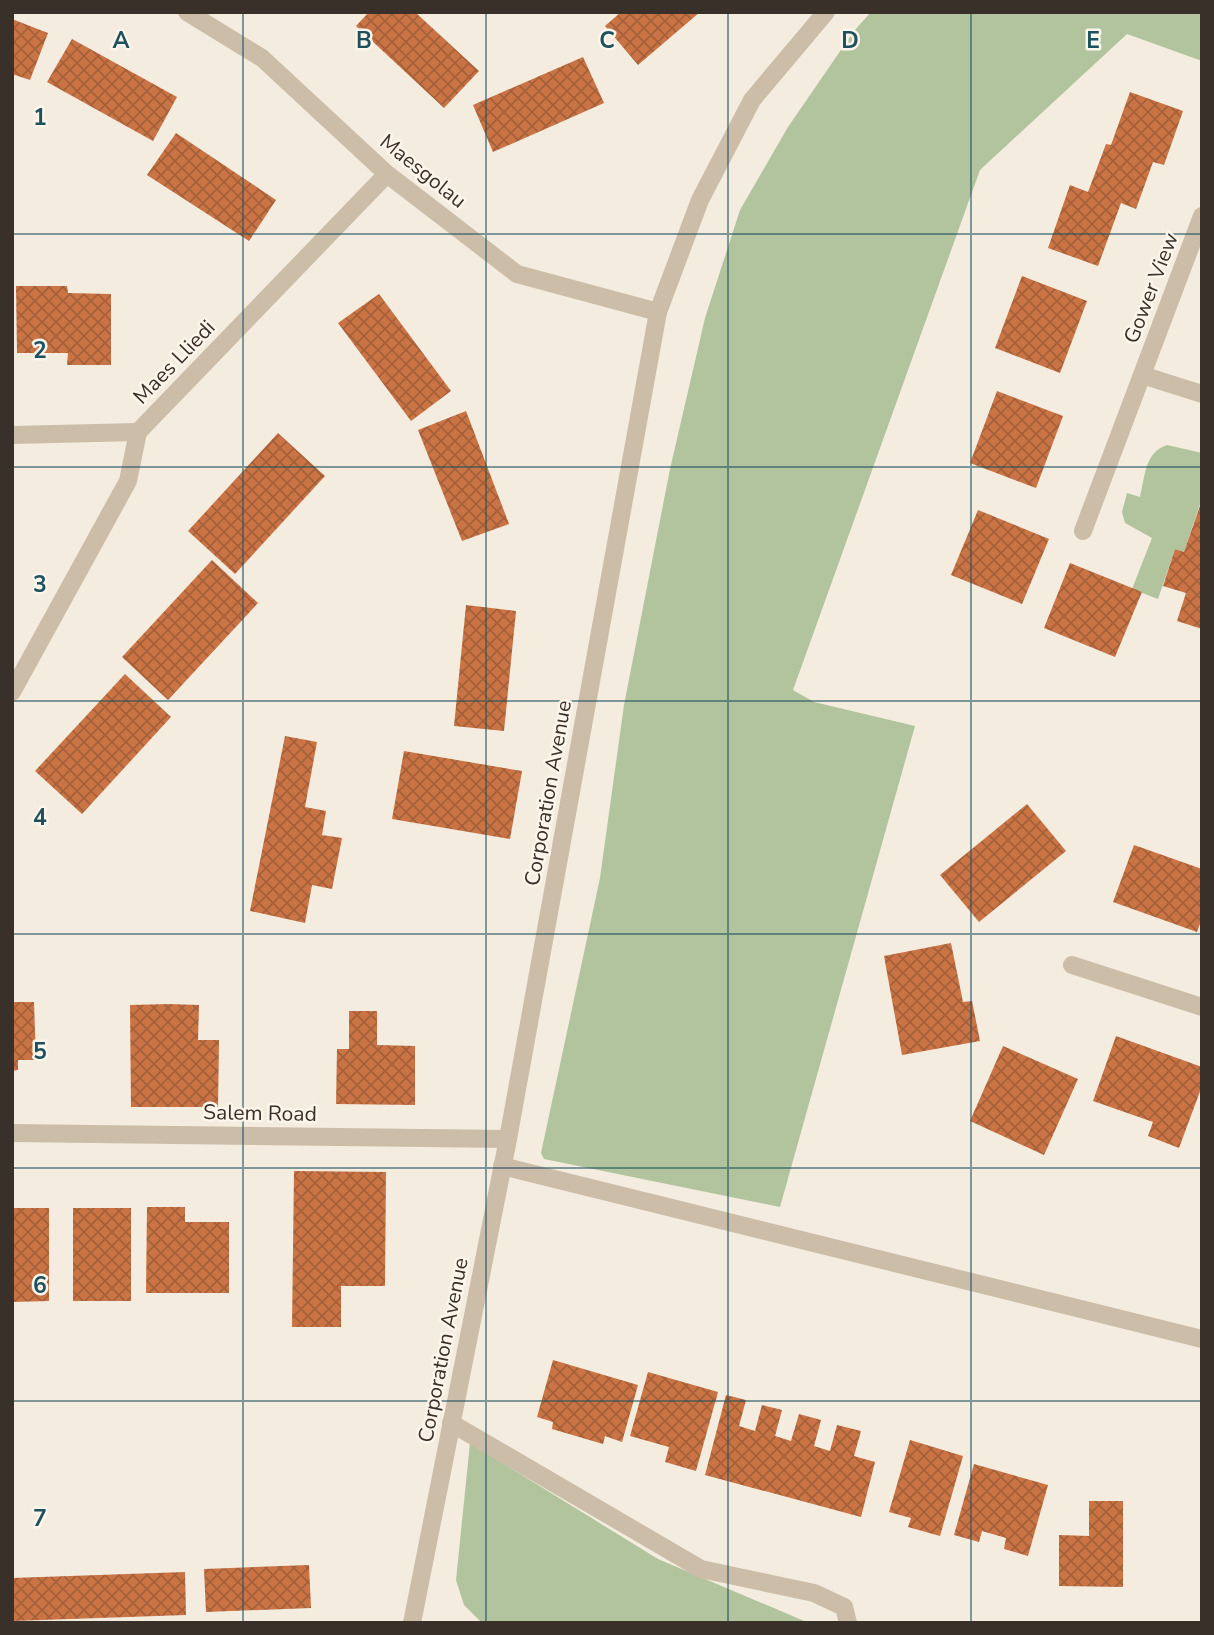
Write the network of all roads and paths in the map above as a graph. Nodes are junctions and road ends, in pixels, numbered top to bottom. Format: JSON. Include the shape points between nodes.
{"nodes":[{"id":1,"x":187,"y":12,"type":"edge"},
{"id":2,"x":826,"y":12,"type":"edge"},
{"id":3,"x":387,"y":174,"type":"junction"},
{"id":4,"x":1202,"y":216,"type":"edge"},
{"id":5,"x":659,"y":312,"type":"junction"},
{"id":6,"x":1142,"y":375,"type":"junction"},
{"id":7,"x":1202,"y":394,"type":"edge"},
{"id":8,"x":138,"y":432,"type":"junction"},
{"id":9,"x":12,"y":435,"type":"edge"},
{"id":10,"x":1083,"y":531,"type":"dead end"},
{"id":11,"x":12,"y":692,"type":"edge"},
{"id":12,"x":1072,"y":965,"type":"dead end"},
{"id":13,"x":1202,"y":1007,"type":"edge"},
{"id":14,"x":12,"y":1133,"type":"edge"},
{"id":15,"x":508,"y":1139,"type":"junction"},
{"id":16,"x":502,"y":1166,"type":"junction"},
{"id":17,"x":1202,"y":1339,"type":"edge"},
{"id":18,"x":451,"y":1423,"type":"junction"},
{"id":19,"x":412,"y":1623,"type":"edge"},
{"id":20,"x":848,"y":1623,"type":"edge"}],
"edges":[{"from":1,"to":3,"type":"street","name":"Maesgolau","via":[[262,58]]},
{"from":2,"to":5,"type":"street","name":"Corporation Avenue","via":[[752,100],[700,200]]},
{"from":3,"to":5,"type":"street","name":"Maesgolau","via":[[517,274]]},
{"from":3,"to":8,"type":"street","name":"Maes Lliedi"},
{"from":4,"to":6,"type":"street","name":"Gower View"},
{"from":5,"to":15,"type":"street","name":"Corporation Avenue"},
{"from":6,"to":7,"type":"street","name":"Gower View"},
{"from":6,"to":10,"type":"street","name":"Gower View"},
{"from":8,"to":9,"type":"street"},
{"from":8,"to":11,"type":"street","name":"Maes Lliedi","via":[[128,481]]},
{"from":12,"to":13,"type":"street"},
{"from":14,"to":15,"type":"street","name":"Salem Road"},
{"from":15,"to":16,"type":"street","name":"Corporation Avenue"},
{"from":16,"to":17,"type":"street"},
{"from":16,"to":18,"type":"street","name":"Corporation Avenue"},
{"from":18,"to":19,"type":"street","name":"Corporation Avenue"},
{"from":18,"to":20,"type":"street","via":[[701,1569],[814,1593],[844,1607]]}]}
